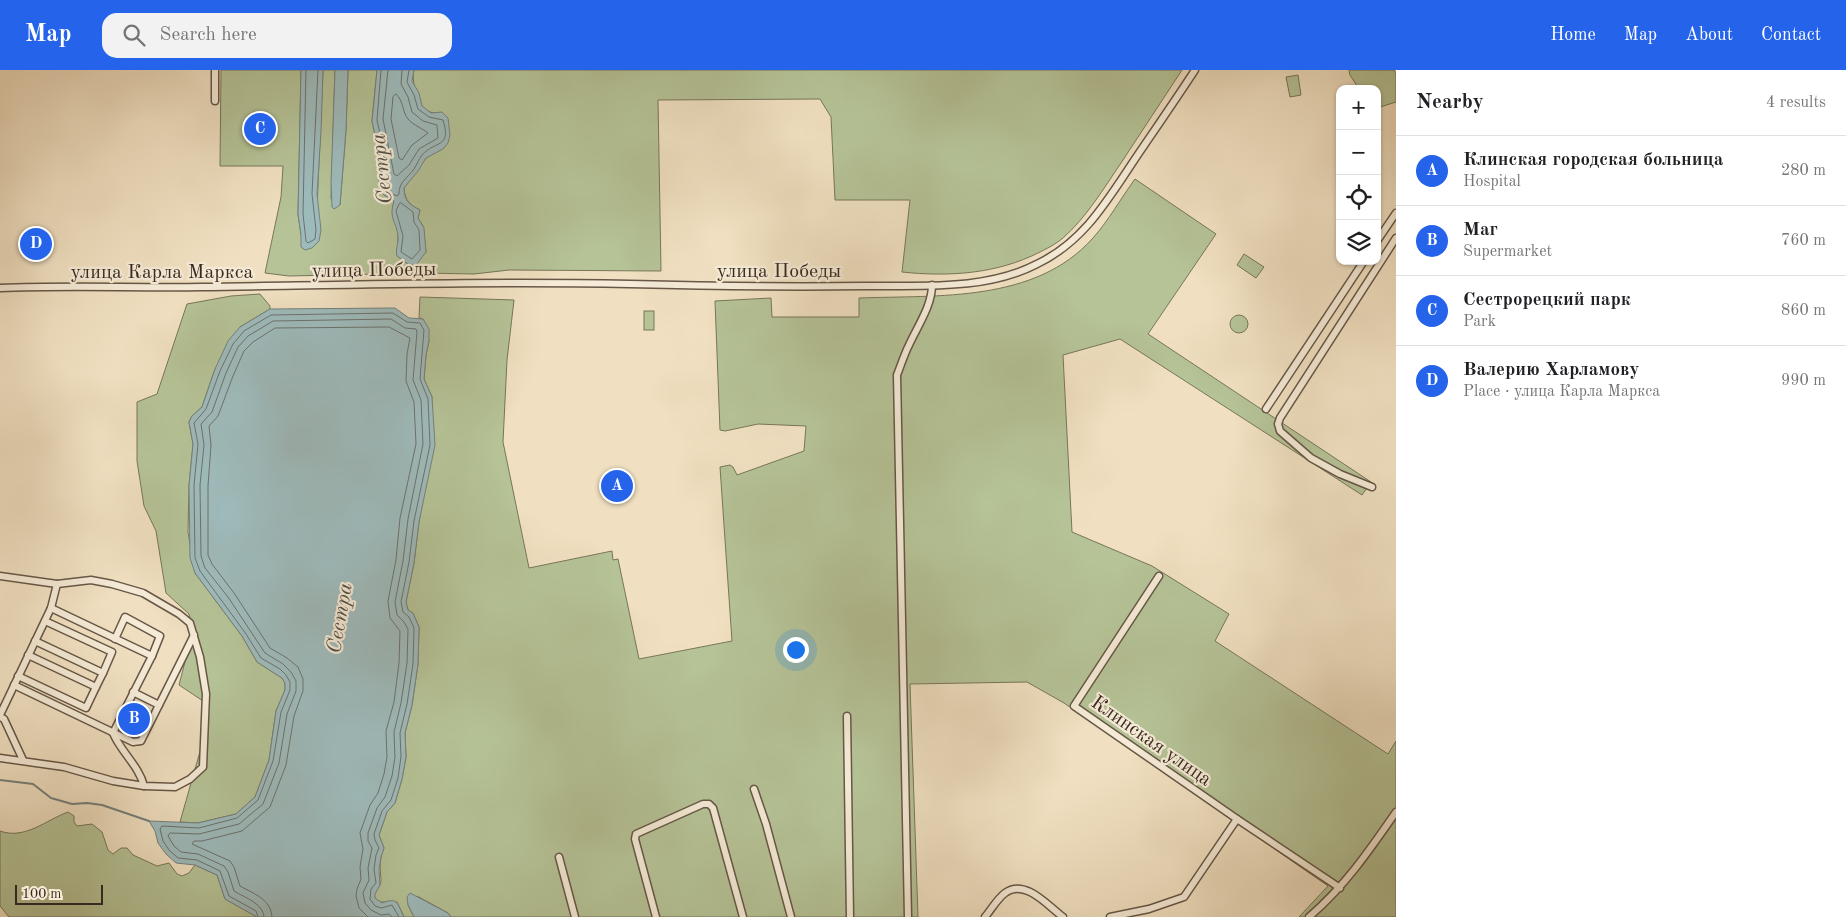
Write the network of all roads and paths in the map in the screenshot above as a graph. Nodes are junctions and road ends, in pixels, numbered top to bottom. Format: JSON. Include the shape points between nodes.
{"nodes":[{"id":1,"x":215,"y":70,"type":"edge"},
{"id":2,"x":1195,"y":70,"type":"edge"},
{"id":3,"x":215,"y":100,"type":"dead end"},
{"id":4,"x":1396,"y":213,"type":"edge"},
{"id":5,"x":1381,"y":235,"type":"edge"},
{"id":6,"x":1396,"y":238,"type":"edge"},
{"id":7,"x":1361,"y":265,"type":"edge"},
{"id":8,"x":932,"y":285,"type":"junction"},
{"id":9,"x":265,"y":286,"type":"joint"},
{"id":10,"x":0,"y":288,"type":"edge"},
{"id":11,"x":1266,"y":409,"type":"dead end"},
{"id":12,"x":1372,"y":487,"type":"dead end"},
{"id":13,"x":0,"y":576,"type":"edge"},
{"id":14,"x":1158,"y":576,"type":"dead end"},
{"id":15,"x":56,"y":584,"type":"junction"},
{"id":16,"x":51,"y":608,"type":"junction"},
{"id":17,"x":45,"y":621,"type":"junction"},
{"id":18,"x":194,"y":635,"type":"junction"},
{"id":19,"x":115,"y":639,"type":"junction"},
{"id":20,"x":35,"y":641,"type":"junction"},
{"id":21,"x":28,"y":655,"type":"junction"},
{"id":22,"x":152,"y":656,"type":"junction"},
{"id":23,"x":103,"y":673,"type":"junction"},
{"id":24,"x":18,"y":676,"type":"junction"},
{"id":25,"x":14,"y":685,"type":"junction"},
{"id":26,"x":96,"y":687,"type":"junction"},
{"id":27,"x":133,"y":692,"type":"junction"},
{"id":28,"x":159,"y":705,"type":"junction"},
{"id":29,"x":0,"y":716,"type":"edge"},
{"id":30,"x":847,"y":716,"type":"dead end"},
{"id":31,"x":113,"y":733,"type":"junction"},
{"id":32,"x":0,"y":758,"type":"edge"},
{"id":33,"x":23,"y":760,"type":"junction"},
{"id":34,"x":144,"y":786,"type":"junction"},
{"id":35,"x":754,"y":789,"type":"dead end"},
{"id":36,"x":1396,"y":812,"type":"edge"},
{"id":37,"x":1236,"y":819,"type":"junction"},
{"id":38,"x":559,"y":857,"type":"dead end"},
{"id":39,"x":1340,"y":888,"type":"junction"},
{"id":40,"x":1128,"y":915,"type":"edge"},
{"id":41,"x":575,"y":917,"type":"edge"},
{"id":42,"x":656,"y":917,"type":"edge"},
{"id":43,"x":743,"y":917,"type":"edge"},
{"id":44,"x":791,"y":917,"type":"edge"},
{"id":45,"x":850,"y":917,"type":"edge"},
{"id":46,"x":908,"y":917,"type":"edge"},
{"id":47,"x":984,"y":917,"type":"edge"},
{"id":48,"x":1063,"y":917,"type":"edge"},
{"id":49,"x":1110,"y":917,"type":"edge"},
{"id":50,"x":1309,"y":917,"type":"edge"}],
"edges":[{"from":1,"to":3,"type":"street"},
{"from":2,"to":8,"type":"street","name":"улица Победы","via":[[1106,202],[1070,243],[1038,264],[1014,274],[977,282]]},
{"from":4,"to":5,"type":"street"},
{"from":6,"to":12,"type":"street","via":[[1278,424],[1280,431],[1311,458]]},
{"from":7,"to":11,"type":"street"},
{"from":8,"to":9,"type":"street","name":"улица Победы"},
{"from":8,"to":46,"type":"street","via":[[929,303],[897,375]]},
{"from":9,"to":10,"type":"street","name":"улица Карла Маркса"},
{"from":13,"to":15,"type":"street"},
{"from":14,"to":37,"type":"street","name":"Клинская улица","via":[[1074,706]]},
{"from":15,"to":16,"type":"street"},
{"from":15,"to":18,"type":"street","via":[[91,580],[143,593],[179,614],[190,624]]},
{"from":16,"to":17,"type":"street"},
{"from":16,"to":19,"type":"street"},
{"from":17,"to":20,"type":"street"},
{"from":17,"to":23,"type":"street","via":[[112,652]]},
{"from":18,"to":28,"type":"street"},
{"from":18,"to":34,"type":"street","via":[[206,694],[203,767],[174,788]]},
{"from":19,"to":22,"type":"street"},
{"from":19,"to":22,"type":"street","via":[[125,617],[160,636]]},
{"from":20,"to":21,"type":"street"},
{"from":20,"to":23,"type":"street"},
{"from":21,"to":24,"type":"street"},
{"from":21,"to":26,"type":"street"},
{"from":22,"to":27,"type":"street"},
{"from":23,"to":26,"type":"street"},
{"from":24,"to":25,"type":"street"},
{"from":24,"to":26,"type":"street","via":[[86,708]]},
{"from":25,"to":29,"type":"street"},
{"from":25,"to":31,"type":"street"},
{"from":27,"to":28,"type":"street"},
{"from":27,"to":31,"type":"street"},
{"from":28,"to":31,"type":"street","via":[[141,741],[133,742]]},
{"from":29,"to":33,"type":"street"},
{"from":30,"to":45,"type":"street"},
{"from":31,"to":34,"type":"street"},
{"from":32,"to":33,"type":"street"},
{"from":33,"to":34,"type":"street","via":[[64,767],[113,782]]},
{"from":35,"to":44,"type":"street"},
{"from":36,"to":39,"type":"street"},
{"from":37,"to":39,"type":"street","name":"Клинская улица"},
{"from":37,"to":40,"type":"street","via":[[1184,897]]},
{"from":38,"to":41,"type":"street"},
{"from":39,"to":50,"type":"street"},
{"from":40,"to":49,"type":"street"},
{"from":42,"to":43,"type":"street","via":[[636,834],[707,804],[713,808]]},
{"from":47,"to":48,"type":"street","via":[[1004,893],[1021,889],[1031,891]]}]}
